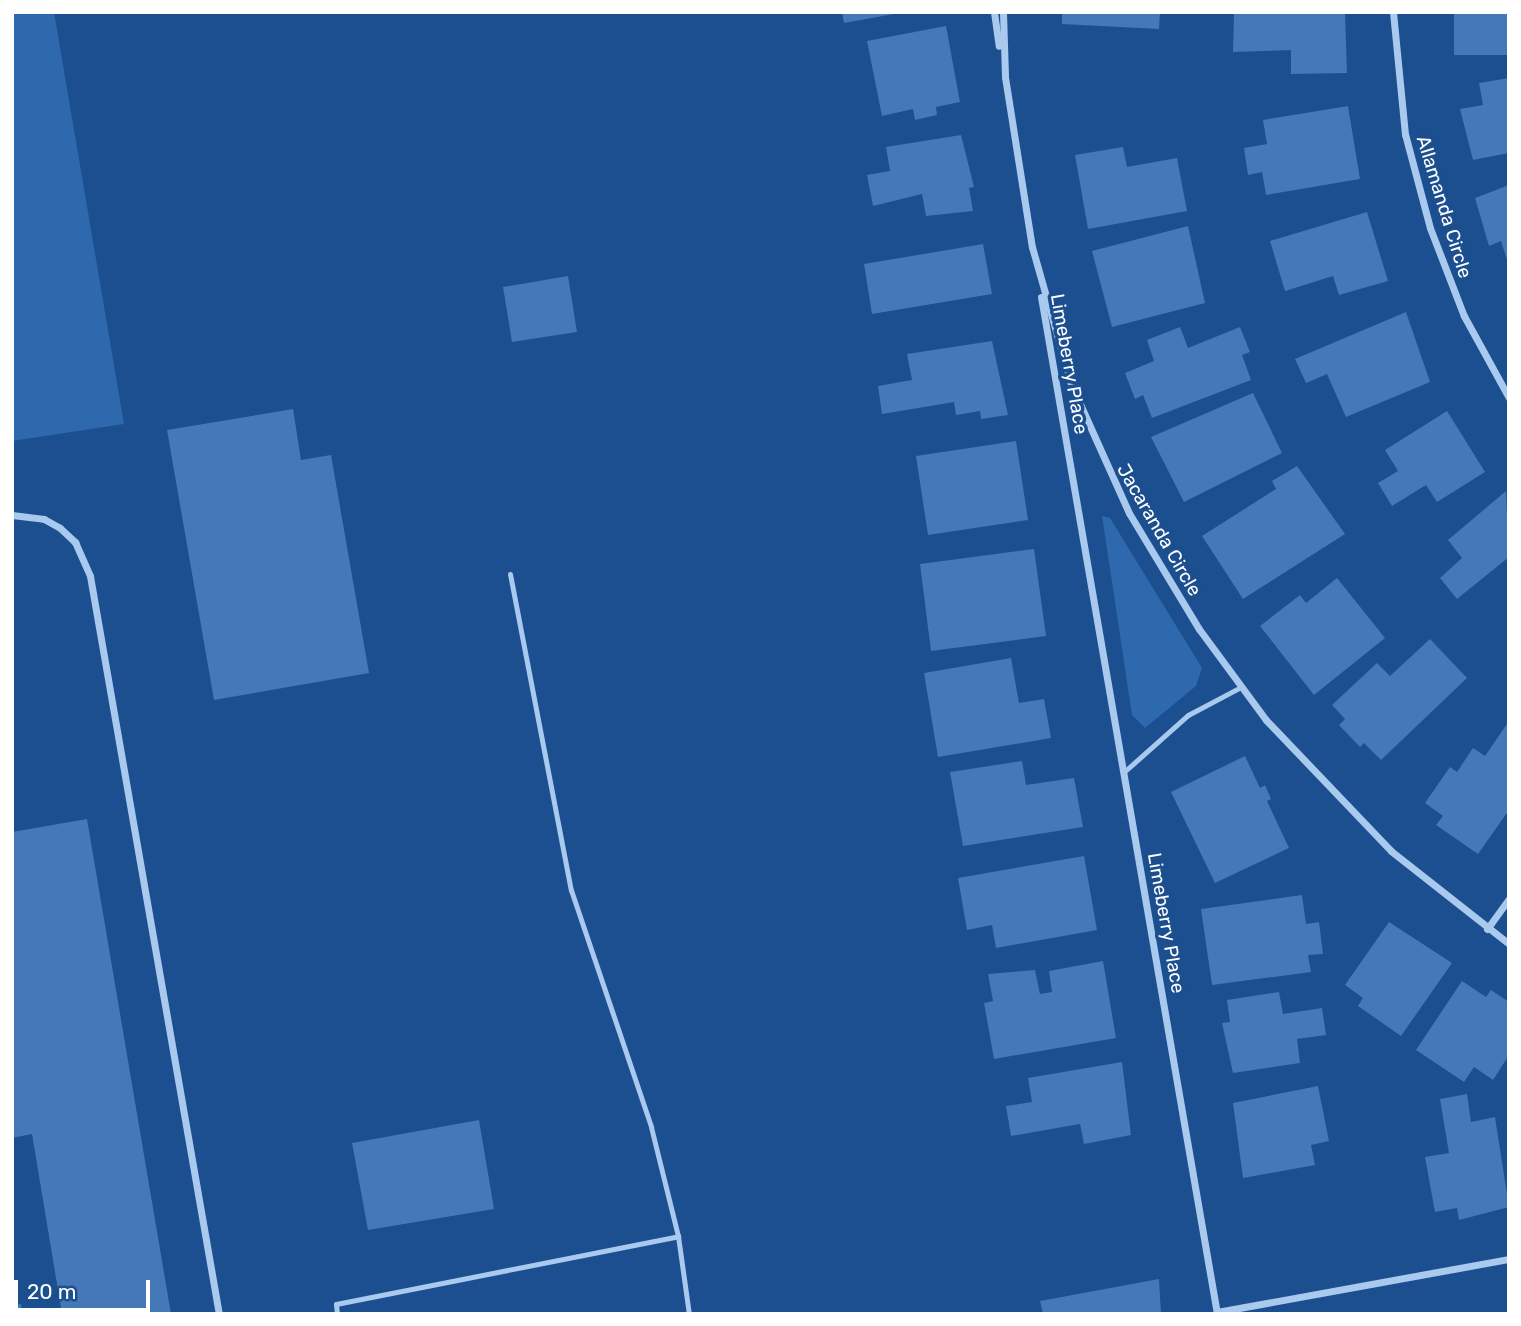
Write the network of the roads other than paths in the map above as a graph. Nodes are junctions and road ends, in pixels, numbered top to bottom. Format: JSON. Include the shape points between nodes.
{"nodes":[{"id":1,"x":994,"y":12,"type":"edge"},
{"id":2,"x":1003,"y":12,"type":"edge"},
{"id":3,"x":1394,"y":12,"type":"edge"},
{"id":4,"x":1005,"y":77,"type":"junction"},
{"id":5,"x":1032,"y":247,"type":"junction"},
{"id":6,"x":1509,"y":398,"type":"edge"},
{"id":7,"x":12,"y":515,"type":"edge"},
{"id":8,"x":510,"y":574,"type":"dead end"},
{"id":9,"x":1239,"y":688,"type":"junction"},
{"id":10,"x":1125,"y":771,"type":"junction"},
{"id":11,"x":1509,"y":899,"type":"edge"},
{"id":12,"x":1487,"y":929,"type":"junction"},
{"id":13,"x":1509,"y":944,"type":"edge"},
{"id":14,"x":678,"y":1236,"type":"junction"},
{"id":15,"x":1509,"y":1259,"type":"edge"},
{"id":16,"x":1217,"y":1313,"type":"edge"},
{"id":17,"x":219,"y":1314,"type":"edge"},
{"id":18,"x":338,"y":1314,"type":"edge"},
{"id":19,"x":688,"y":1314,"type":"edge"}],
"edges":[{"from":1,"to":4,"type":"street"},
{"from":2,"to":4,"type":"street","name":"Jacaranda Circle"},
{"from":3,"to":6,"type":"street","name":"Allamanda Circle","via":[[1405,134],[1430,228],[1464,316]]},
{"from":4,"to":5,"type":"street","name":"Jacaranda Circle"},
{"from":5,"to":9,"type":"street","name":"Jacaranda Circle","via":[[1071,384],[1104,466],[1158,565]]},
{"from":5,"to":10,"type":"street","name":"Limeberry Place"},
{"from":7,"to":17,"type":"street","via":[[44,519],[60,528],[75,542],[90,576]]},
{"from":8,"to":14,"type":"lane","via":[[571,890],[651,1127]]},
{"from":9,"to":10,"type":"lane","via":[[1188,715]]},
{"from":9,"to":12,"type":"street","name":"Jacaranda Circle","via":[[1354,816]]},
{"from":10,"to":16,"type":"street","name":"Limeberry Place"},
{"from":11,"to":12,"type":"street"},
{"from":12,"to":13,"type":"street","name":"Jacaranda Circle"},
{"from":14,"to":18,"type":"lane","via":[[336,1304]]},
{"from":14,"to":19,"type":"lane"},
{"from":15,"to":16,"type":"street","name":"Limeberry Place"}]}
